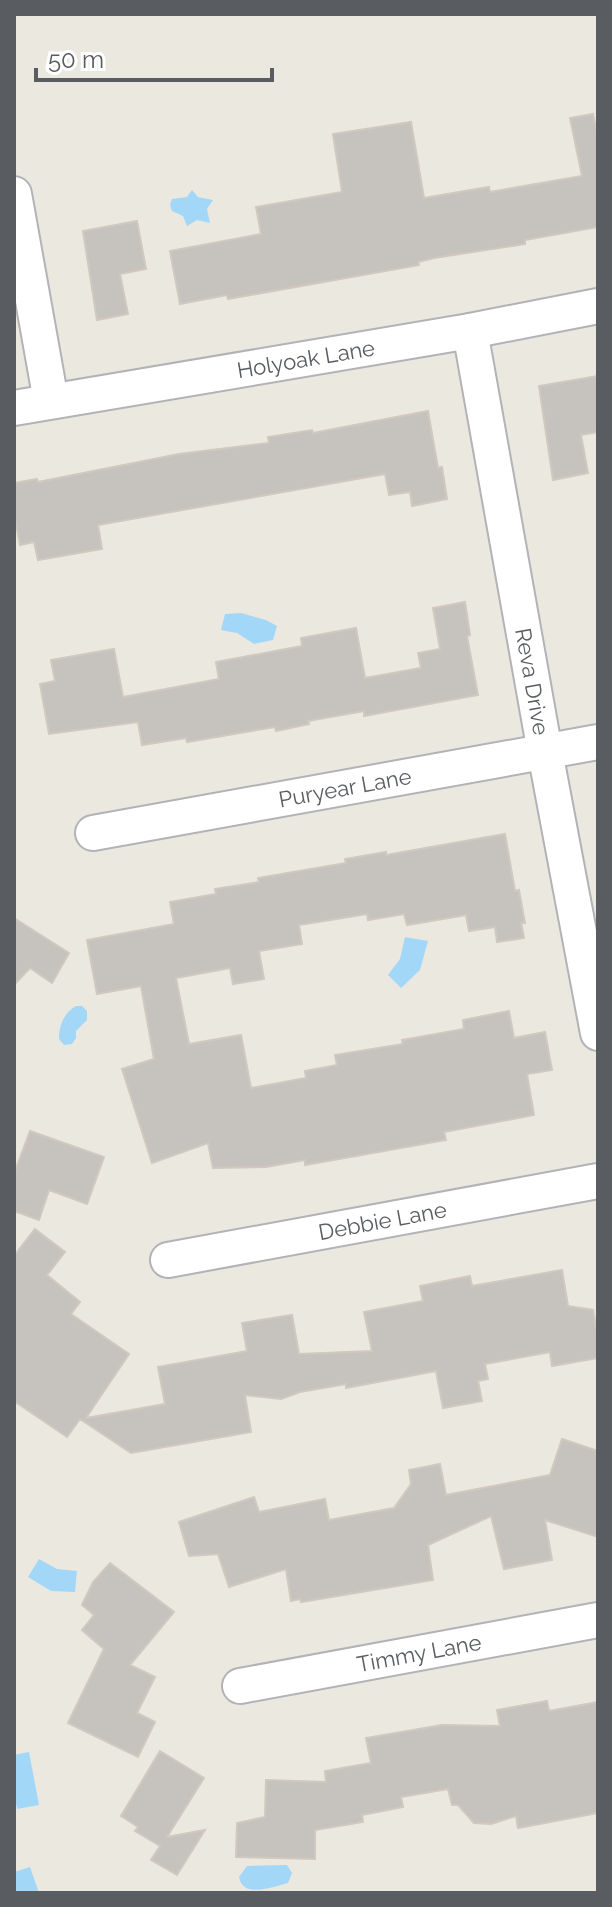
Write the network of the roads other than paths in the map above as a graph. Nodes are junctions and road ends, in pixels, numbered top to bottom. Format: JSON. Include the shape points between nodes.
{"nodes":[{"id":1,"x":14,"y":194,"type":"edge"},
{"id":2,"x":598,"y":306,"type":"edge"},
{"id":3,"x":470,"y":331,"type":"junction"},
{"id":4,"x":51,"y":401,"type":"junction"},
{"id":5,"x":14,"y":408,"type":"edge"},
{"id":6,"x":598,"y":742,"type":"edge"},
{"id":7,"x":545,"y":752,"type":"junction"},
{"id":8,"x":93,"y":833,"type":"dead end"},
{"id":9,"x":598,"y":1033,"type":"edge"},
{"id":10,"x":598,"y":1181,"type":"edge"},
{"id":11,"x":168,"y":1260,"type":"dead end"},
{"id":12,"x":598,"y":1620,"type":"edge"},
{"id":13,"x":240,"y":1686,"type":"dead end"}],
"edges":[{"from":1,"to":4,"type":"street"},
{"from":2,"to":3,"type":"street","name":"Holyoak Lane"},
{"from":3,"to":4,"type":"street","name":"Holyoak Lane"},
{"from":3,"to":7,"type":"street","name":"Reva Drive"},
{"from":4,"to":5,"type":"street","name":"Holyoak Lane"},
{"from":6,"to":7,"type":"street","name":"Puryear Lane"},
{"from":7,"to":8,"type":"street","name":"Puryear Lane"},
{"from":7,"to":9,"type":"street","name":"Reva Drive"},
{"from":10,"to":11,"type":"street","name":"Debbie Lane"},
{"from":12,"to":13,"type":"street","name":"Timmy Lane"}]}
